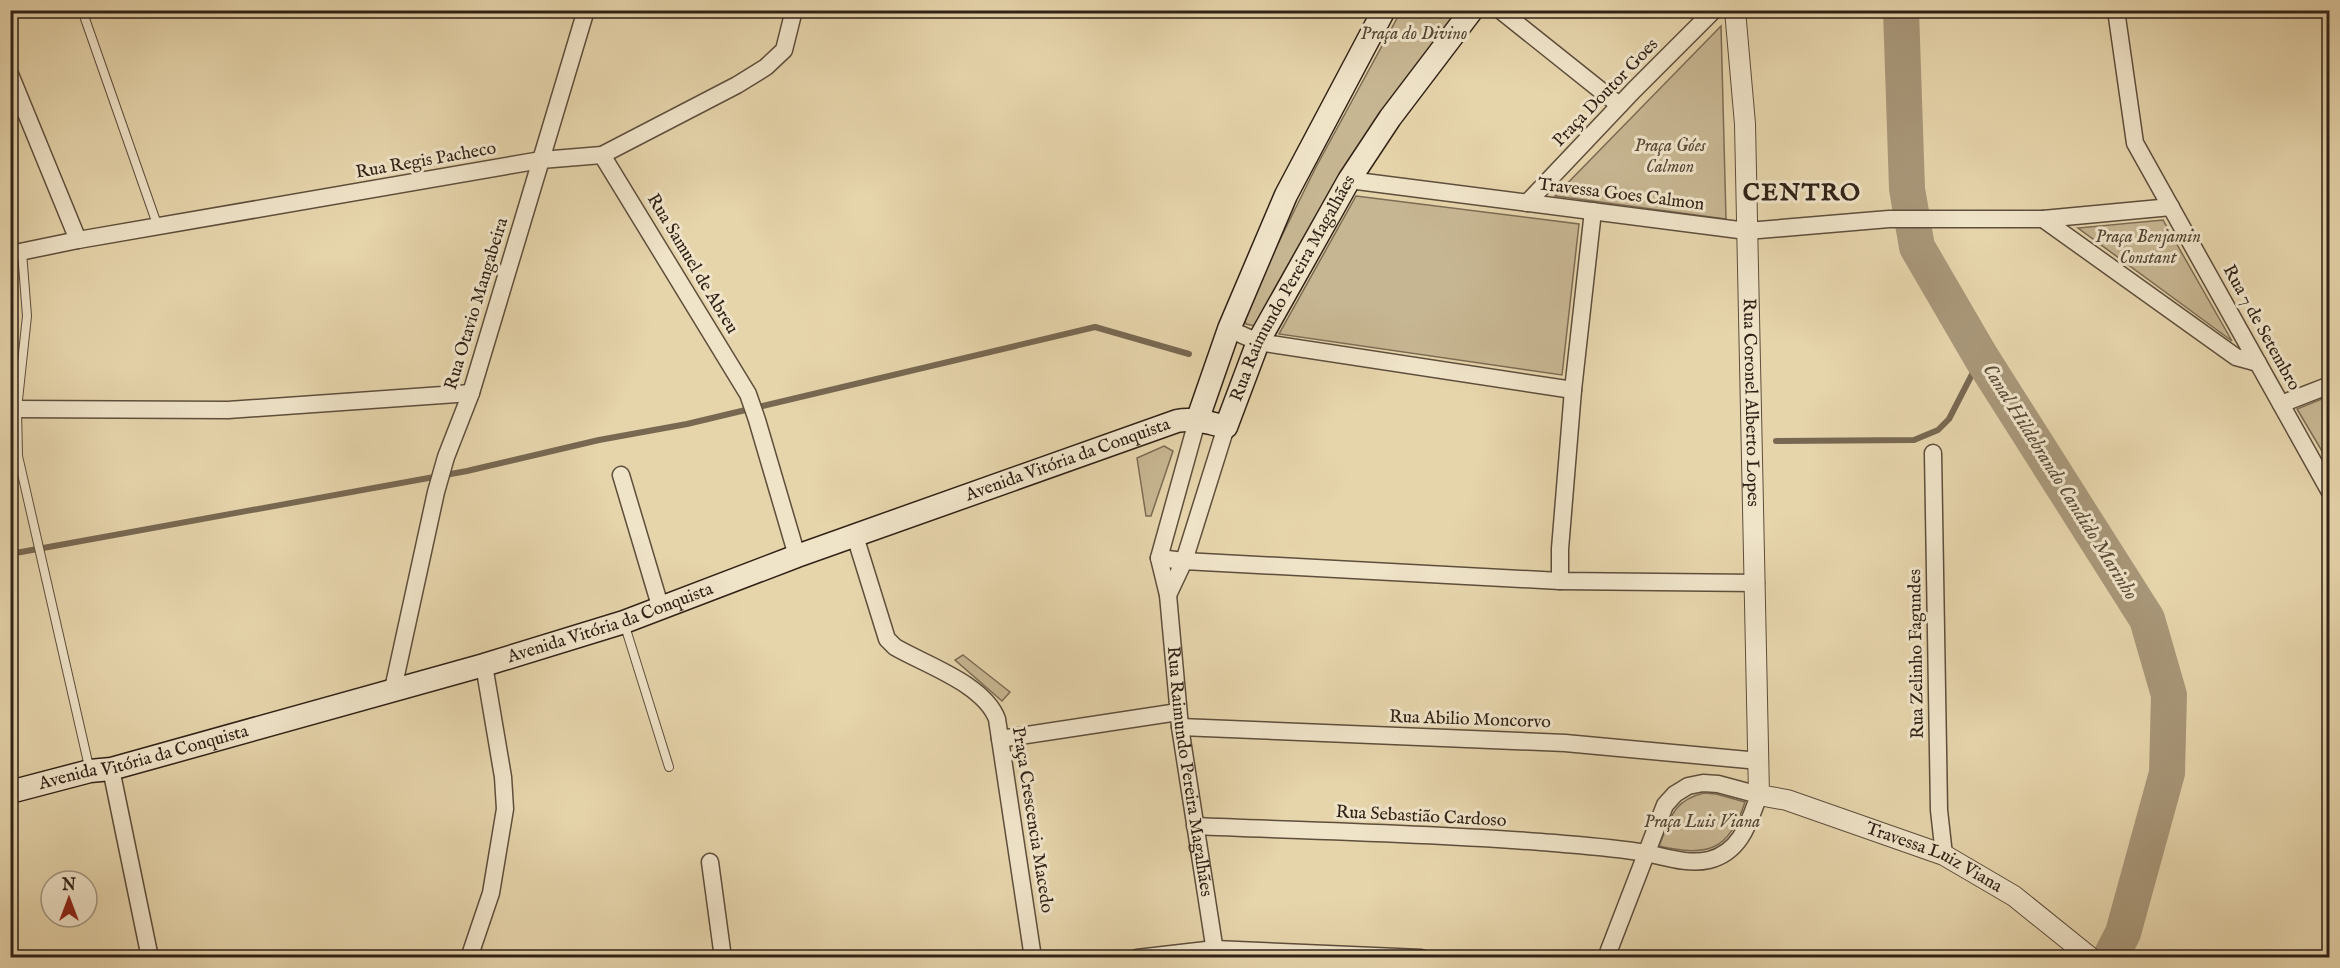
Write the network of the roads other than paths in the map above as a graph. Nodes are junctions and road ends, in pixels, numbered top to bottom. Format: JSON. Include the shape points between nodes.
{"nodes":[{"id":1,"x":82,"y":10,"type":"edge"},
{"id":2,"x":586,"y":10,"type":"edge"},
{"id":3,"x":794,"y":10,"type":"edge"},
{"id":4,"x":1384,"y":10,"type":"edge"},
{"id":5,"x":1472,"y":10,"type":"edge"},
{"id":6,"x":1500,"y":10,"type":"edge"},
{"id":7,"x":1714,"y":10,"type":"edge"},
{"id":8,"x":1735,"y":10,"type":"edge"},
{"id":9,"x":2116,"y":10,"type":"edge"},
{"id":10,"x":10,"y":74,"type":"edge"},
{"id":11,"x":1619,"y":105,"type":"junction"},
{"id":12,"x":602,"y":154,"type":"junction"},
{"id":13,"x":541,"y":160,"type":"junction"},
{"id":14,"x":1349,"y":180,"type":"junction"},
{"id":15,"x":1527,"y":203,"type":"junction"},
{"id":16,"x":2171,"y":207,"type":"junction"},
{"id":17,"x":1593,"y":211,"type":"junction"},
{"id":18,"x":2043,"y":219,"type":"junction"},
{"id":19,"x":158,"y":227,"type":"junction"},
{"id":20,"x":1747,"y":231,"type":"junction"},
{"id":21,"x":78,"y":240,"type":"junction"},
{"id":22,"x":16,"y":253,"type":"edge"},
{"id":23,"x":1229,"y":329,"type":"junction"},
{"id":24,"x":1258,"y":342,"type":"junction"},
{"id":25,"x":2258,"y":363,"type":"junction"},
{"id":26,"x":2330,"y":385,"type":"edge"},
{"id":27,"x":1574,"y":390,"type":"junction"},
{"id":28,"x":471,"y":393,"type":"junction"},
{"id":29,"x":2281,"y":404,"type":"junction"},
{"id":30,"x":14,"y":409,"type":"edge"},
{"id":31,"x":1197,"y":421,"type":"junction"},
{"id":32,"x":1226,"y":427,"type":"junction"},
{"id":33,"x":1933,"y":453,"type":"dead end"},
{"id":34,"x":621,"y":475,"type":"dead end"},
{"id":35,"x":2330,"y":492,"type":"edge"},
{"id":36,"x":855,"y":536,"type":"junction"},
{"id":37,"x":797,"y":556,"type":"junction"},
{"id":38,"x":1159,"y":558,"type":"junction"},
{"id":39,"x":1184,"y":561,"type":"junction"},
{"id":40,"x":1560,"y":581,"type":"junction"},
{"id":41,"x":1756,"y":583,"type":"junction"},
{"id":42,"x":1168,"y":595,"type":"junction"},
{"id":43,"x":661,"y":609,"type":"junction"},
{"id":44,"x":624,"y":622,"type":"junction"},
{"id":45,"x":484,"y":665,"type":"junction"},
{"id":46,"x":393,"y":689,"type":"junction"},
{"id":47,"x":1179,"y":719,"type":"junction"},
{"id":48,"x":1000,"y":739,"type":"junction"},
{"id":49,"x":1759,"y":761,"type":"junction"},
{"id":50,"x":669,"y":767,"type":"dead end"},
{"id":51,"x":101,"y":770,"type":"junction"},
{"id":52,"x":10,"y":792,"type":"edge"},
{"id":53,"x":1759,"y":795,"type":"junction"},
{"id":54,"x":1195,"y":826,"type":"junction"},
{"id":55,"x":1645,"y":853,"type":"junction"},
{"id":56,"x":1944,"y":855,"type":"junction"},
{"id":57,"x":710,"y":862,"type":"dead end"},
{"id":58,"x":1216,"y":953,"type":"edge"},
{"id":59,"x":150,"y":957,"type":"edge"},
{"id":60,"x":470,"y":957,"type":"edge"},
{"id":61,"x":723,"y":957,"type":"edge"},
{"id":62,"x":1033,"y":957,"type":"edge"},
{"id":63,"x":1137,"y":957,"type":"edge"},
{"id":64,"x":1421,"y":957,"type":"edge"},
{"id":65,"x":1606,"y":957,"type":"edge"},
{"id":66,"x":2091,"y":957,"type":"edge"}],
"edges":[{"from":1,"to":19,"type":"lane"},
{"from":2,"to":13,"type":"street","name":"Rua Otavio Mangabeira"},
{"from":3,"to":12,"type":"street","name":"Rua Regis Pacheco","via":[[784,50],[766,67]]},
{"from":4,"to":23,"type":"main road","name":"Rua Raimundo Pereira Magalhães","via":[[1286,195]]},
{"from":5,"to":14,"type":"main road","name":"Rua Raimundo Pereira Magalhães","via":[[1390,118]]},
{"from":6,"to":11,"type":"street"},
{"from":7,"to":11,"type":"street","name":"Praça Doutor Goes"},
{"from":8,"to":20,"type":"street","name":"Rua Coronel Alberto Lopes","via":[[1745,124]]},
{"from":9,"to":16,"type":"street","name":"Rua 7 de Setembro","via":[[2135,143]]},
{"from":10,"to":21,"type":"street"},
{"from":11,"to":15,"type":"street","name":"Praça Doutor Goes"},
{"from":12,"to":13,"type":"street","name":"Rua Regis Pacheco"},
{"from":12,"to":37,"type":"street","name":"Rua Samuel de Abreu","via":[[748,394]]},
{"from":13,"to":19,"type":"street","name":"Rua Regis Pacheco"},
{"from":13,"to":28,"type":"street","name":"Rua Otavio Mangabeira"},
{"from":14,"to":15,"type":"street","name":"Travessa Goes Calmon"},
{"from":14,"to":24,"type":"main road","name":"Rua Raimundo Pereira Magalhães"},
{"from":15,"to":17,"type":"street","name":"Travessa Goes Calmon"},
{"from":16,"to":18,"type":"street"},
{"from":16,"to":25,"type":"street","name":"Rua 7 de Setembro"},
{"from":17,"to":20,"type":"street","name":"Travessa Goes Calmon"},
{"from":17,"to":27,"type":"street"},
{"from":18,"to":20,"type":"street","name":"Travessa Goes Calmon","via":[[1889,219]]},
{"from":18,"to":25,"type":"street","via":[[2236,357]]},
{"from":19,"to":21,"type":"street","name":"Rua Regis Pacheco"},
{"from":20,"to":41,"type":"street","name":"Rua Coronel Alberto Lopes"},
{"from":21,"to":22,"type":"street","name":"Rua Regis Pacheco"},
{"from":22,"to":30,"type":"lane","via":[[27,316]]},
{"from":23,"to":24,"type":"street"},
{"from":23,"to":31,"type":"main road","name":"Rua Raimundo Pereira Magalhães"},
{"from":24,"to":27,"type":"street"},
{"from":24,"to":32,"type":"main road","name":"Rua Raimundo Pereira Magalhães"},
{"from":25,"to":29,"type":"street","name":"Rua 7 de Setembro"},
{"from":26,"to":29,"type":"street"},
{"from":27,"to":40,"type":"street"},
{"from":28,"to":30,"type":"street","via":[[228,410]]},
{"from":28,"to":46,"type":"street","name":"Rua Otavio Mangabeira","via":[[436,492]]},
{"from":29,"to":35,"type":"street","name":"Rua 7 de Setembro"},
{"from":30,"to":51,"type":"lane","via":[[18,456],[36,537]]},
{"from":31,"to":32,"type":"main road","name":"Avenida Vitória da Conquista"},
{"from":31,"to":36,"type":"main road","name":"Avenida Vitória da Conquista","via":[[1177,421]]},
{"from":31,"to":38,"type":"street","name":"Rua Raimundo Pereira Magalhães"},
{"from":32,"to":39,"type":"street","name":"Rua Raimundo Pereira Magalhães"},
{"from":33,"to":56,"type":"street","name":"Rua Zelinho Fagundes","via":[[1939,810]]},
{"from":34,"to":43,"type":"street"},
{"from":36,"to":37,"type":"main road","name":"Avenida Vitória da Conquista"},
{"from":36,"to":48,"type":"street","name":"Praça Crescencia Macedo","via":[[887,639],[984,698],[993,707]]},
{"from":37,"to":43,"type":"main road","name":"Avenida Vitória da Conquista"},
{"from":38,"to":39,"type":"street"},
{"from":38,"to":42,"type":"street","name":"Rua Raimundo Pereira Magalhães"},
{"from":39,"to":40,"type":"street"},
{"from":39,"to":42,"type":"street","name":"Rua Raimundo Pereira Magalhães"},
{"from":40,"to":41,"type":"street"},
{"from":41,"to":49,"type":"street","name":"Rua Coronel Alberto Lopes"},
{"from":42,"to":47,"type":"street","name":"Rua Raimundo Pereira Magalhães"},
{"from":43,"to":44,"type":"main road","name":"Avenida Vitória da Conquista"},
{"from":44,"to":45,"type":"main road","name":"Avenida Vitória da Conquista"},
{"from":44,"to":50,"type":"lane"},
{"from":45,"to":46,"type":"main road","name":"Avenida Vitória da Conquista"},
{"from":45,"to":60,"type":"street","via":[[505,809],[491,893]]},
{"from":46,"to":51,"type":"main road","name":"Avenida Vitória da Conquista"},
{"from":47,"to":48,"type":"street","name":"Rua Abilio Moncorvo"},
{"from":47,"to":49,"type":"street","name":"Rua Abilio Moncorvo","via":[[1565,743]]},
{"from":47,"to":54,"type":"street","name":"Rua Raimundo Pereira Magalhães"},
{"from":48,"to":62,"type":"street","name":"Praça Crescencia Macedo"},
{"from":49,"to":53,"type":"street","name":"Rua Coronel Alberto Lopes"},
{"from":51,"to":52,"type":"main road","name":"Avenida Vitória da Conquista"},
{"from":51,"to":59,"type":"street"},
{"from":53,"to":55,"type":"street","via":[[1748,826],[1725,854],[1689,861]]},
{"from":53,"to":55,"type":"street","via":[[1718,784],[1688,786],[1665,805]]},
{"from":53,"to":56,"type":"street","name":"Travessa Luiz Viana","via":[[1787,800]]},
{"from":54,"to":55,"type":"street","name":"Rua Sebastião Cardoso","via":[[1542,842]]},
{"from":54,"to":58,"type":"street","name":"Rua Raimundo Pereira Magalhães"},
{"from":55,"to":65,"type":"street"},
{"from":56,"to":66,"type":"street","name":"Travessa Luiz Viana","via":[[2014,896]]},
{"from":57,"to":61,"type":"street"},
{"from":58,"to":63,"type":"street"},
{"from":58,"to":64,"type":"street"}]}
